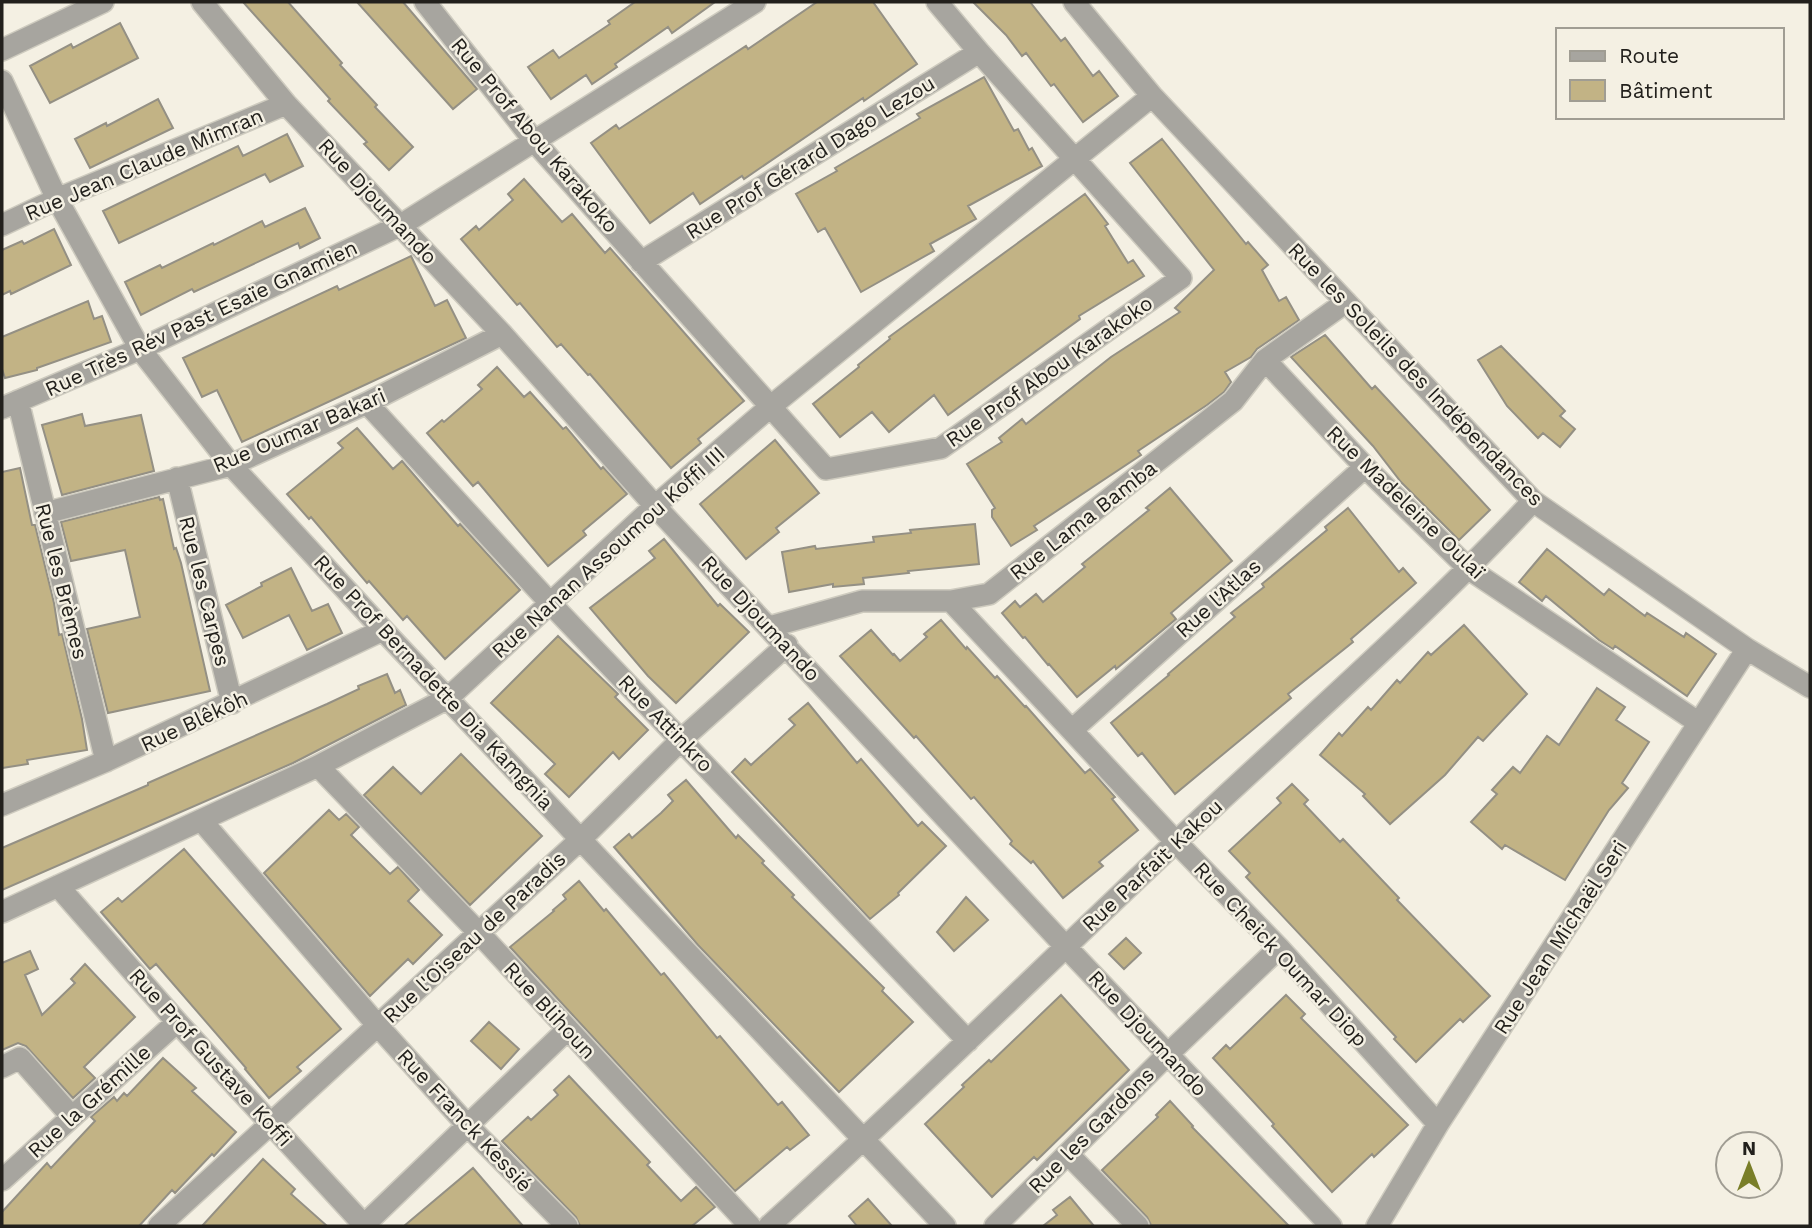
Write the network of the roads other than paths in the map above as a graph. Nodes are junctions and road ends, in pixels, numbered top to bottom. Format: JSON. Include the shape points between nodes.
{"nodes":[{"id":1,"x":103,"y":2,"type":"edge"},
{"id":2,"x":202,"y":2,"type":"edge"},
{"id":3,"x":755,"y":2,"type":"edge"},
{"id":4,"x":937,"y":2,"type":"edge"},
{"id":5,"x":1074,"y":2,"type":"edge"},
{"id":6,"x":434,"y":5,"type":"edge"},
{"id":7,"x":2,"y":50,"type":"edge"},
{"id":8,"x":979,"y":52,"type":"junction"},
{"id":9,"x":2,"y":81,"type":"edge"},
{"id":10,"x":1152,"y":96,"type":"junction"},
{"id":11,"x":286,"y":104,"type":"junction"},
{"id":12,"x":535,"y":142,"type":"junction"},
{"id":13,"x":1075,"y":160,"type":"junction"},
{"id":14,"x":57,"y":199,"type":"junction"},
{"id":15,"x":2,"y":225,"type":"edge"},
{"id":16,"x":401,"y":225,"type":"junction"},
{"id":17,"x":641,"y":262,"type":"junction"},
{"id":18,"x":1346,"y":302,"type":"junction"},
{"id":19,"x":502,"y":334,"type":"junction"},
{"id":20,"x":140,"y":349,"type":"junction"},
{"id":21,"x":1265,"y":360,"type":"junction"},
{"id":22,"x":367,"y":403,"type":"junction"},
{"id":23,"x":10,"y":405,"type":"edge"},
{"id":24,"x":770,"y":407,"type":"junction"},
{"id":25,"x":231,"y":465,"type":"junction"},
{"id":26,"x":1365,"y":467,"type":"junction"},
{"id":27,"x":177,"y":478,"type":"junction"},
{"id":28,"x":1532,"y":501,"type":"junction"},
{"id":29,"x":655,"y":506,"type":"junction"},
{"id":30,"x":45,"y":513,"type":"junction"},
{"id":31,"x":1469,"y":569,"type":"junction"},
{"id":32,"x":951,"y":601,"type":"junction"},
{"id":33,"x":551,"y":604,"type":"junction"},
{"id":34,"x":769,"y":626,"type":"junction"},
{"id":35,"x":383,"y":630,"type":"junction"},
{"id":36,"x":787,"y":645,"type":"junction"},
{"id":37,"x":1747,"y":649,"type":"junction"},
{"id":38,"x":1810,"y":687,"type":"edge"},
{"id":39,"x":448,"y":698,"type":"junction"},
{"id":40,"x":232,"y":703,"type":"junction"},
{"id":41,"x":1699,"y":723,"type":"junction"},
{"id":42,"x":1072,"y":730,"type":"junction"},
{"id":43,"x":682,"y":739,"type":"junction"},
{"id":44,"x":106,"y":761,"type":"junction"},
{"id":45,"x":318,"y":766,"type":"junction"},
{"id":46,"x":2,"y":805,"type":"edge"},
{"id":47,"x":201,"y":820,"type":"junction"},
{"id":48,"x":581,"y":839,"type":"junction"},
{"id":49,"x":1176,"y":842,"type":"junction"},
{"id":50,"x":58,"y":886,"type":"junction"},
{"id":51,"x":2,"y":912,"type":"edge"},
{"id":52,"x":478,"y":933,"type":"junction"},
{"id":53,"x":1066,"y":947,"type":"junction"},
{"id":54,"x":1279,"y":948,"type":"junction"},
{"id":55,"x":177,"y":1022,"type":"junction"},
{"id":56,"x":378,"y":1026,"type":"junction"},
{"id":57,"x":568,"y":1029,"type":"junction"},
{"id":58,"x":968,"y":1041,"type":"junction"},
{"id":59,"x":1168,"y":1054,"type":"junction"},
{"id":60,"x":2,"y":1067,"type":"edge"},
{"id":61,"x":72,"y":1117,"type":"junction"},
{"id":62,"x":272,"y":1123,"type":"junction"},
{"id":63,"x":1438,"y":1124,"type":"junction"},
{"id":64,"x":468,"y":1126,"type":"junction"},
{"id":65,"x":865,"y":1140,"type":"junction"},
{"id":66,"x":1068,"y":1154,"type":"junction"},
{"id":67,"x":2,"y":1180,"type":"edge"},
{"id":68,"x":159,"y":1226,"type":"edge"},
{"id":69,"x":364,"y":1226,"type":"edge"},
{"id":70,"x":566,"y":1226,"type":"edge"},
{"id":71,"x":750,"y":1226,"type":"edge"},
{"id":72,"x":769,"y":1226,"type":"edge"},
{"id":73,"x":945,"y":1226,"type":"edge"},
{"id":74,"x":995,"y":1226,"type":"edge"},
{"id":75,"x":1138,"y":1226,"type":"edge"},
{"id":76,"x":1331,"y":1226,"type":"edge"},
{"id":77,"x":1377,"y":1226,"type":"edge"}],
"edges":[{"from":1,"to":7,"type":"street"},
{"from":2,"to":11,"type":"street","name":"Rue Djoumando"},
{"from":3,"to":12,"type":"street","name":"Rue Très Rév Past Esaïe Gnamien"},
{"from":4,"to":8,"type":"street","name":"Rue Prof Abou Karakoko"},
{"from":5,"to":10,"type":"street","name":"Rue les Soleils des Indépendances"},
{"from":6,"to":12,"type":"street","name":"Rue Prof Abou Karakoko"},
{"from":8,"to":13,"type":"street","name":"Rue Prof Abou Karakoko"},
{"from":8,"to":17,"type":"street","name":"Rue Prof Gérard Dago Lezou"},
{"from":9,"to":14,"type":"street","name":"Rue Prof Bernadette Dia Kamgnia"},
{"from":10,"to":13,"type":"street","name":"Rue Nanan Assoumou Koffi III"},
{"from":10,"to":18,"type":"street","name":"Rue les Soleils des Indépendances"},
{"from":11,"to":14,"type":"street","name":"Rue Jean Claude Mimran"},
{"from":11,"to":16,"type":"street","name":"Rue Djoumando"},
{"from":12,"to":16,"type":"street","name":"Rue Très Rév Past Esaïe Gnamien"},
{"from":12,"to":17,"type":"street","name":"Rue Prof Abou Karakoko"},
{"from":13,"to":24,"type":"street","name":"Rue Nanan Assoumou Koffi III"},
{"from":13,"to":24,"type":"street","name":"Rue Prof Abou Karakoko","via":[[1181,278],[941,448],[827,469]]},
{"from":14,"to":15,"type":"street","name":"Rue Jean Claude Mimran"},
{"from":14,"to":20,"type":"street","name":"Rue Prof Bernadette Dia Kamgnia"},
{"from":16,"to":19,"type":"street","name":"Rue Djoumando"},
{"from":16,"to":20,"type":"street","name":"Rue Très Rév Past Esaïe Gnamien"},
{"from":17,"to":24,"type":"street","name":"Rue Prof Abou Karakoko"},
{"from":18,"to":21,"type":"street","name":"Rue Lama Bamba"},
{"from":18,"to":28,"type":"street","name":"Rue les Soleils des Indépendances"},
{"from":19,"to":22,"type":"street","name":"Rue Oumar Bakari"},
{"from":19,"to":29,"type":"street","name":"Rue Djoumando"},
{"from":20,"to":23,"type":"street","name":"Rue Très Rév Past Esaïe Gnamien"},
{"from":20,"to":25,"type":"street","name":"Rue Prof Bernadette Dia Kamgnia"},
{"from":21,"to":26,"type":"street","name":"Rue Madeleine Oulaï"},
{"from":21,"to":32,"type":"street","name":"Rue Lama Bamba","via":[[1233,401],[989,594]]},
{"from":22,"to":25,"type":"street","name":"Rue Oumar Bakari"},
{"from":22,"to":33,"type":"street","name":"Rue Attinkro"},
{"from":23,"to":30,"type":"street","name":"Rue les Brèmes"},
{"from":24,"to":29,"type":"street","name":"Rue Nanan Assoumou Koffi III"},
{"from":25,"to":27,"type":"street","name":"Rue Oumar Bakari"},
{"from":25,"to":35,"type":"street","name":"Rue Prof Bernadette Dia Kamgnia"},
{"from":26,"to":31,"type":"street","name":"Rue Madeleine Oulaï"},
{"from":26,"to":42,"type":"street","name":"Rue l'Atlas"},
{"from":27,"to":30,"type":"street","name":"Rue Oumar Bakari"},
{"from":27,"to":40,"type":"street","name":"Rue les Carpes"},
{"from":28,"to":31,"type":"street","name":"Rue Parfait Kakou"},
{"from":28,"to":37,"type":"street","name":"Rue les Soleils des Indépendances"},
{"from":29,"to":33,"type":"street","name":"Rue Nanan Assoumou Koffi III"},
{"from":29,"to":34,"type":"street","name":"Rue Djoumando"},
{"from":30,"to":44,"type":"street","name":"Rue les Brèmes"},
{"from":31,"to":41,"type":"street","name":"Rue Madeleine Oulaï"},
{"from":31,"to":49,"type":"street","name":"Rue Parfait Kakou"},
{"from":32,"to":34,"type":"street","name":"Rue Lama Bamba","via":[[862,601]]},
{"from":32,"to":42,"type":"street","name":"Rue Cheick Oumar Diop"},
{"from":33,"to":39,"type":"street","name":"Rue Nanan Assoumou Koffi III"},
{"from":33,"to":43,"type":"street","name":"Rue Attinkro"},
{"from":34,"to":36,"type":"street","name":"Rue Djoumando"},
{"from":35,"to":39,"type":"street","name":"Rue Prof Bernadette Dia Kamgnia"},
{"from":35,"to":40,"type":"street","name":"Rue Blêkôh"},
{"from":36,"to":43,"type":"street","name":"Rue l'Oiseau de Paradis"},
{"from":36,"to":53,"type":"street","name":"Rue Djoumando"},
{"from":37,"to":38,"type":"street","name":"Rue les Soleils des Indépendances"},
{"from":37,"to":41,"type":"street","name":"Rue Jean Michaël Seri"},
{"from":39,"to":45,"type":"street","name":"Rue Nanan Assoumou Koffi III"},
{"from":39,"to":48,"type":"street","name":"Rue Prof Bernadette Dia Kamgnia"},
{"from":40,"to":44,"type":"street","name":"Rue Blêkôh"},
{"from":41,"to":63,"type":"street","name":"Rue Jean Michaël Seri"},
{"from":42,"to":49,"type":"street","name":"Rue Cheick Oumar Diop"},
{"from":43,"to":48,"type":"street","name":"Rue l'Oiseau de Paradis"},
{"from":43,"to":58,"type":"street","name":"Rue Attinkro"},
{"from":44,"to":46,"type":"street","name":"Rue Blêkôh"},
{"from":45,"to":47,"type":"street","name":"Rue Nanan Assoumou Koffi III"},
{"from":45,"to":52,"type":"street","name":"Rue Blihoun"},
{"from":47,"to":50,"type":"street","name":"Rue Nanan Assoumou Koffi III"},
{"from":47,"to":56,"type":"street","name":"Rue Franck Kessié"},
{"from":48,"to":52,"type":"street","name":"Rue l'Oiseau de Paradis"},
{"from":48,"to":65,"type":"street","name":"Rue Prof Bernadette Dia Kamgnia"},
{"from":49,"to":53,"type":"street","name":"Rue Parfait Kakou"},
{"from":49,"to":54,"type":"street","name":"Rue Cheick Oumar Diop"},
{"from":50,"to":51,"type":"street","name":"Rue Nanan Assoumou Koffi III"},
{"from":50,"to":55,"type":"street","name":"Rue Prof Gustave Koffi"},
{"from":52,"to":56,"type":"street","name":"Rue l'Oiseau de Paradis"},
{"from":52,"to":57,"type":"street","name":"Rue Blihoun"},
{"from":53,"to":58,"type":"street","name":"Rue Parfait Kakou"},
{"from":53,"to":59,"type":"street","name":"Rue Djoumando"},
{"from":54,"to":59,"type":"street","name":"Rue les Gardons"},
{"from":54,"to":63,"type":"street","name":"Rue Cheick Oumar Diop"},
{"from":55,"to":61,"type":"street","name":"Rue la Grémille"},
{"from":55,"to":62,"type":"street","name":"Rue Prof Gustave Koffi"},
{"from":56,"to":62,"type":"street","name":"Rue l'Oiseau de Paradis"},
{"from":56,"to":64,"type":"street","name":"Rue Franck Kessié"},
{"from":57,"to":64,"type":"street"},
{"from":57,"to":71,"type":"street","name":"Rue Blihoun"},
{"from":58,"to":65,"type":"street","name":"Rue Parfait Kakou"},
{"from":59,"to":66,"type":"street","name":"Rue les Gardons"},
{"from":59,"to":76,"type":"street","name":"Rue Djoumando"},
{"from":60,"to":61,"type":"street","via":[[20,1058]]},
{"from":61,"to":67,"type":"street","name":"Rue la Grémille"},
{"from":62,"to":68,"type":"street","name":"Rue l'Oiseau de Paradis"},
{"from":62,"to":69,"type":"street","name":"Rue Prof Gustave Koffi"},
{"from":63,"to":77,"type":"street","name":"Rue Jean Michaël Seri"},
{"from":64,"to":69,"type":"street"},
{"from":64,"to":70,"type":"street","name":"Rue Franck Kessié"},
{"from":65,"to":72,"type":"street","name":"Rue Parfait Kakou"},
{"from":65,"to":73,"type":"street","name":"Rue Prof Bernadette Dia Kamgnia"},
{"from":66,"to":74,"type":"street","name":"Rue les Gardons"},
{"from":66,"to":75,"type":"street"}]}
